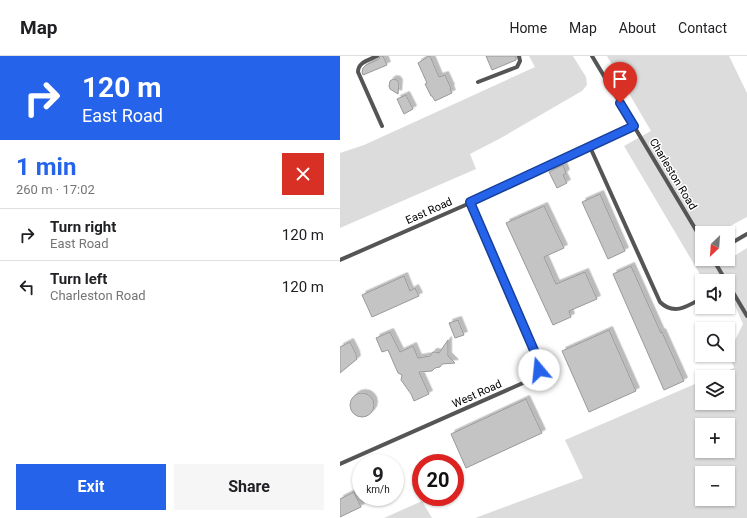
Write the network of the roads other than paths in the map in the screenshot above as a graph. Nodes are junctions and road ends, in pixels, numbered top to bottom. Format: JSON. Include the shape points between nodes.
{"nodes":[{"id":1,"x":377,"y":56,"type":"edge"},
{"id":2,"x":519,"y":56,"type":"edge"},
{"id":3,"x":592,"y":56,"type":"edge"},
{"id":4,"x":478,"y":82,"type":"dead end"},
{"id":5,"x":382,"y":126,"type":"dead end"},
{"id":6,"x":634,"y":126,"type":"junction"},
{"id":7,"x":590,"y":147,"type":"junction"},
{"id":8,"x":470,"y":202,"type":"junction"},
{"id":9,"x":695,"y":228,"type":"edge"},
{"id":10,"x":747,"y":234,"type":"edge"},
{"id":11,"x":735,"y":241,"type":"edge"},
{"id":12,"x":340,"y":260,"type":"edge"},
{"id":13,"x":735,"y":296,"type":"edge"},
{"id":14,"x":695,"y":302,"type":"edge"},
{"id":15,"x":747,"y":316,"type":"edge"},
{"id":16,"x":340,"y":464,"type":"edge"}],
"edges":[{"from":1,"to":5,"type":"lane","via":[[359,65],[358,72]]},
{"from":2,"to":4,"type":"lane","via":[[517,67]]},
{"from":3,"to":6,"type":"lane","name":"Charleston Road"},
{"from":6,"to":7,"type":"lane","name":"East Road"},
{"from":6,"to":9,"type":"lane","name":"Charleston Road"},
{"from":7,"to":8,"type":"lane","name":"East Road"},
{"from":7,"to":14,"type":"lane","via":[[660,302],[666,307],[680,309]]},
{"from":8,"to":12,"type":"lane","name":"East Road"},
{"from":8,"to":16,"type":"lane","name":"West Road","via":[[539,362],[538,374],[532,379]]},
{"from":10,"to":11,"type":"lane"},
{"from":13,"to":15,"type":"lane"}]}
